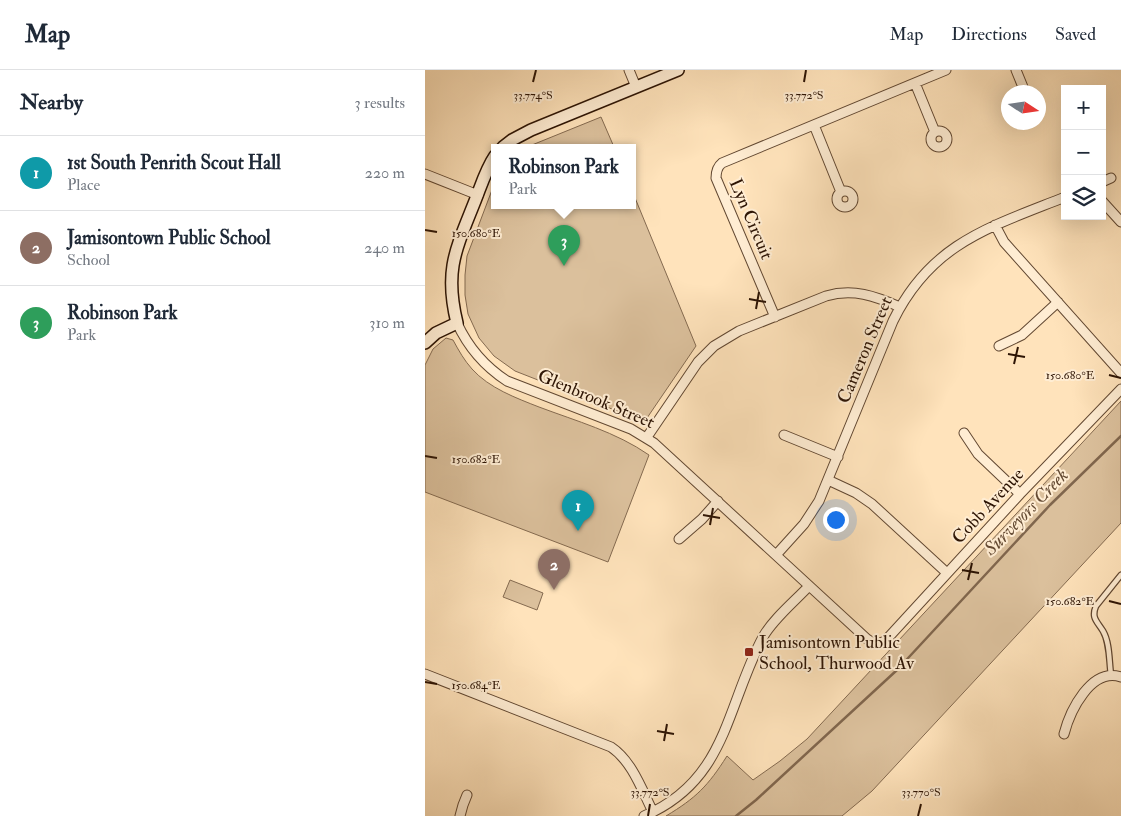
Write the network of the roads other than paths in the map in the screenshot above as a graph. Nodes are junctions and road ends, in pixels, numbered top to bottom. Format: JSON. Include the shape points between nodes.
{"nodes":[{"id":1,"x":629,"y":70,"type":"edge"},
{"id":2,"x":678,"y":70,"type":"edge"},
{"id":3,"x":946,"y":70,"type":"edge"},
{"id":4,"x":1017,"y":70,"type":"edge"},
{"id":5,"x":915,"y":83,"type":"junction"},
{"id":6,"x":1022,"y":85,"type":"edge"},
{"id":7,"x":636,"y":87,"type":"junction"},
{"id":8,"x":813,"y":125,"type":"junction"},
{"id":9,"x":935,"y":132,"type":"dead end"},
{"id":10,"x":508,"y":144,"type":"edge"},
{"id":11,"x":491,"y":163,"type":"edge"},
{"id":12,"x":425,"y":174,"type":"edge"},
{"id":13,"x":841,"y":192,"type":"dead end"},
{"id":14,"x":478,"y":194,"type":"junction"},
{"id":15,"x":1061,"y":199,"type":"edge"},
{"id":16,"x":1106,"y":205,"type":"edge"},
{"id":17,"x":1121,"y":222,"type":"edge"},
{"id":18,"x":995,"y":226,"type":"junction"},
{"id":19,"x":1058,"y":302,"type":"junction"},
{"id":20,"x":900,"y":307,"type":"junction"},
{"id":21,"x":775,"y":317,"type":"junction"},
{"id":22,"x":457,"y":323,"type":"junction"},
{"id":23,"x":425,"y":343,"type":"edge"},
{"id":24,"x":999,"y":346,"type":"dead end"},
{"id":25,"x":1121,"y":373,"type":"edge"},
{"id":26,"x":1121,"y":390,"type":"edge"},
{"id":27,"x":965,"y":433,"type":"dead end"},
{"id":28,"x":784,"y":435,"type":"dead end"},
{"id":29,"x":647,"y":437,"type":"junction"},
{"id":30,"x":838,"y":457,"type":"junction"},
{"id":31,"x":828,"y":480,"type":"junction"},
{"id":32,"x":1020,"y":494,"type":"junction"},
{"id":33,"x":718,"y":501,"type":"junction"},
{"id":34,"x":679,"y":539,"type":"dead end"},
{"id":35,"x":776,"y":555,"type":"junction"},
{"id":36,"x":947,"y":573,"type":"junction"},
{"id":37,"x":1121,"y":575,"type":"edge"},
{"id":38,"x":809,"y":586,"type":"junction"},
{"id":39,"x":879,"y":643,"type":"joint"},
{"id":40,"x":425,"y":674,"type":"edge"},
{"id":41,"x":1111,"y":675,"type":"junction"},
{"id":42,"x":1121,"y":677,"type":"edge"},
{"id":43,"x":1064,"y":734,"type":"dead end"},
{"id":44,"x":467,"y":795,"type":"dead end"},
{"id":45,"x":653,"y":812,"type":"junction"},
{"id":46,"x":461,"y":816,"type":"edge"},
{"id":47,"x":644,"y":816,"type":"edge"}],
"edges":[{"from":1,"to":7,"type":"street"},
{"from":2,"to":7,"type":"street"},
{"from":3,"to":5,"type":"street","name":"Lyn Circuit"},
{"from":4,"to":6,"type":"street"},
{"from":5,"to":8,"type":"street","name":"Lyn Circuit"},
{"from":5,"to":9,"type":"street"},
{"from":7,"to":10,"type":"street","via":[[524,133]]},
{"from":8,"to":13,"type":"street"},
{"from":8,"to":21,"type":"street","name":"Lyn Circuit","via":[[722,163],[716,173]]},
{"from":11,"to":14,"type":"street","name":"Glenbrook Street"},
{"from":12,"to":14,"type":"street"},
{"from":14,"to":22,"type":"street","name":"Glenbrook Street","via":[[451,271],[451,297]]},
{"from":15,"to":18,"type":"street","name":"Cameron Street"},
{"from":16,"to":17,"type":"street"},
{"from":18,"to":19,"type":"street","via":[[1004,242]]},
{"from":18,"to":20,"type":"street","name":"Cameron Street","via":[[973,236],[938,260]]},
{"from":19,"to":24,"type":"street","via":[[1022,335]]},
{"from":19,"to":25,"type":"street"},
{"from":20,"to":21,"type":"street","via":[[868,294],[843,292]]},
{"from":20,"to":30,"type":"street","name":"Cameron Street"},
{"from":21,"to":29,"type":"street","via":[[733,334],[703,356]]},
{"from":22,"to":23,"type":"street","via":[[436,333]]},
{"from":22,"to":29,"type":"street","name":"Glenbrook Street","via":[[476,354],[507,381]]},
{"from":26,"to":32,"type":"street","name":"Cobb Avenue"},
{"from":27,"to":32,"type":"street","via":[[978,454]]},
{"from":28,"to":30,"type":"street"},
{"from":29,"to":33,"type":"street","name":"Glenbrook Street"},
{"from":30,"to":31,"type":"street","name":"Cameron Street"},
{"from":31,"to":35,"type":"street","name":"Cameron Street","via":[[812,514]]},
{"from":31,"to":36,"type":"street","via":[[868,501]]},
{"from":32,"to":36,"type":"street","name":"Cobb Avenue"},
{"from":33,"to":34,"type":"street"},
{"from":33,"to":35,"type":"street","name":"Glenbrook Street"},
{"from":35,"to":38,"type":"street","name":"Glenbrook Street"},
{"from":36,"to":39,"type":"street","name":"Cobb Avenue","via":[[886,640]]},
{"from":37,"to":41,"type":"lane","via":[[1093,612],[1106,638]]},
{"from":38,"to":39,"type":"street","name":"Glenbrook Street","via":[[867,639]]},
{"from":38,"to":45,"type":"street","via":[[764,636],[719,745],[705,768],[681,793]]},
{"from":40,"to":45,"type":"street","via":[[611,747],[629,766]]},
{"from":41,"to":42,"type":"street"},
{"from":41,"to":43,"type":"street","via":[[1101,678],[1085,692],[1067,720]]},
{"from":44,"to":46,"type":"street"},
{"from":45,"to":47,"type":"street"}]}
